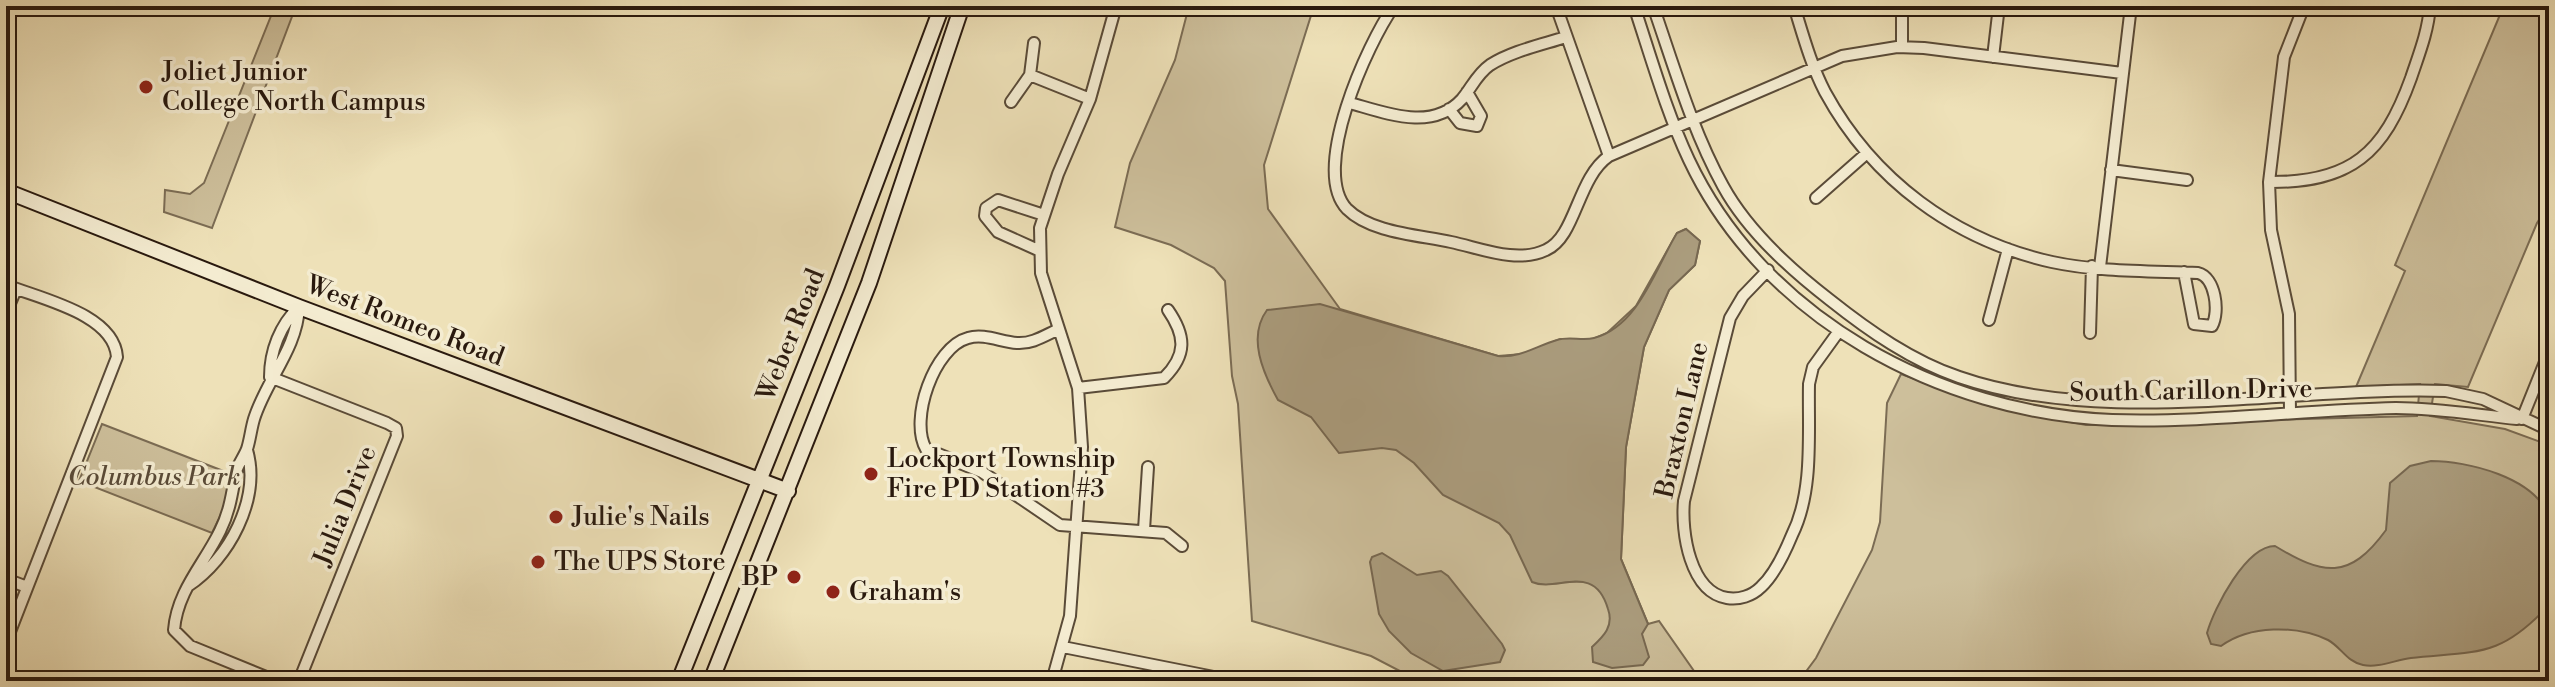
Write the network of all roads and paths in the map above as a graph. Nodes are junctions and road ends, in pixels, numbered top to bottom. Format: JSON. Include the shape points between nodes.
{"nodes":[{"id":1,"x":942,"y":6,"type":"edge"},
{"id":2,"x":962,"y":6,"type":"edge"},
{"id":3,"x":1116,"y":6,"type":"edge"},
{"id":4,"x":1394,"y":6,"type":"edge"},
{"id":5,"x":1556,"y":6,"type":"edge"},
{"id":6,"x":1634,"y":6,"type":"edge"},
{"id":7,"x":1653,"y":6,"type":"edge"},
{"id":8,"x":1794,"y":6,"type":"edge"},
{"id":9,"x":1902,"y":6,"type":"edge"},
{"id":10,"x":1999,"y":6,"type":"edge"},
{"id":11,"x":2131,"y":6,"type":"edge"},
{"id":12,"x":2304,"y":6,"type":"edge"},
{"id":13,"x":2430,"y":6,"type":"edge"},
{"id":14,"x":1566,"y":37,"type":"junction"},
{"id":15,"x":1034,"y":43,"type":"dead end"},
{"id":16,"x":1902,"y":47,"type":"junction"},
{"id":17,"x":1993,"y":57,"type":"junction"},
{"id":18,"x":1814,"y":66,"type":"junction"},
{"id":19,"x":2122,"y":73,"type":"junction"},
{"id":20,"x":1030,"y":75,"type":"junction"},
{"id":21,"x":1467,"y":92,"type":"junction"},
{"id":22,"x":1090,"y":99,"type":"junction"},
{"id":23,"x":1011,"y":102,"type":"dead end"},
{"id":24,"x":1350,"y":103,"type":"junction"},
{"id":25,"x":1449,"y":109,"type":"junction"},
{"id":26,"x":1694,"y":121,"type":"junction"},
{"id":27,"x":1676,"y":129,"type":"junction"},
{"id":28,"x":1867,"y":153,"type":"junction"},
{"id":29,"x":1609,"y":156,"type":"junction"},
{"id":30,"x":2111,"y":170,"type":"junction"},
{"id":31,"x":2187,"y":180,"type":"dead end"},
{"id":32,"x":2269,"y":182,"type":"junction"},
{"id":33,"x":6,"y":191,"type":"edge"},
{"id":34,"x":1816,"y":198,"type":"dead end"},
{"id":35,"x":1044,"y":215,"type":"junction"},
{"id":36,"x":2008,"y":249,"type":"junction"},
{"id":37,"x":1038,"y":250,"type":"junction"},
{"id":38,"x":2096,"y":266,"type":"junction"},
{"id":39,"x":1768,"y":270,"type":"junction"},
{"id":40,"x":2184,"y":272,"type":"junction"},
{"id":41,"x":11,"y":287,"type":"edge"},
{"id":42,"x":299,"y":307,"type":"junction"},
{"id":43,"x":1168,"y":310,"type":"dead end"},
{"id":44,"x":6,"y":313,"type":"edge"},
{"id":45,"x":1989,"y":320,"type":"dead end"},
{"id":46,"x":1057,"y":330,"type":"junction"},
{"id":47,"x":1839,"y":331,"type":"junction"},
{"id":48,"x":2090,"y":333,"type":"dead end"},
{"id":49,"x":2549,"y":352,"type":"edge"},
{"id":50,"x":270,"y":377,"type":"junction"},
{"id":51,"x":1078,"y":388,"type":"junction"},
{"id":52,"x":2290,"y":394,"type":"junction"},
{"id":53,"x":2290,"y":413,"type":"junction"},
{"id":54,"x":2522,"y":419,"type":"junction"},
{"id":55,"x":2549,"y":430,"type":"edge"},
{"id":56,"x":1148,"y":467,"type":"dead end"},
{"id":57,"x":758,"y":480,"type":"junction"},
{"id":58,"x":788,"y":491,"type":"junction"},
{"id":59,"x":1078,"y":525,"type":"junction"},
{"id":60,"x":1144,"y":530,"type":"junction"},
{"id":61,"x":1182,"y":546,"type":"dead end"},
{"id":62,"x":6,"y":579,"type":"edge"},
{"id":63,"x":27,"y":587,"type":"junction"},
{"id":64,"x":6,"y":642,"type":"edge"},
{"id":65,"x":1063,"y":647,"type":"junction"},
{"id":66,"x":1180,"y":676,"type":"edge"},
{"id":67,"x":276,"y":681,"type":"edge"},
{"id":68,"x":299,"y":681,"type":"edge"},
{"id":69,"x":679,"y":681,"type":"edge"},
{"id":70,"x":711,"y":681,"type":"edge"},
{"id":71,"x":1052,"y":681,"type":"edge"},
{"id":72,"x":1234,"y":681,"type":"edge"}],
"edges":[{"from":1,"to":57,"type":"main road","name":"Weber Road"},
{"from":2,"to":58,"type":"main road","name":"Weber Road","via":[[869,283]]},
{"from":3,"to":22,"type":"street"},
{"from":4,"to":24,"type":"street","via":[[1372,38]]},
{"from":5,"to":14,"type":"street"},
{"from":6,"to":27,"type":"street","name":"South Carillon Drive"},
{"from":7,"to":26,"type":"street","name":"South Carillon Drive"},
{"from":8,"to":18,"type":"street"},
{"from":9,"to":16,"type":"street"},
{"from":10,"to":17,"type":"street"},
{"from":11,"to":19,"type":"street"},
{"from":12,"to":32,"type":"street","via":[[2284,57]]},
{"from":13,"to":32,"type":"street","via":[[2426,36],[2386,135],[2351,165],[2330,175],[2309,183]]},
{"from":14,"to":21,"type":"street","via":[[1506,56],[1477,77]]},
{"from":14,"to":29,"type":"street"},
{"from":15,"to":20,"type":"street"},
{"from":16,"to":17,"type":"street"},
{"from":16,"to":18,"type":"street"},
{"from":17,"to":19,"type":"street"},
{"from":18,"to":26,"type":"street"},
{"from":18,"to":28,"type":"street"},
{"from":19,"to":30,"type":"street"},
{"from":20,"to":22,"type":"street"},
{"from":20,"to":23,"type":"street"},
{"from":21,"to":25,"type":"street"},
{"from":21,"to":25,"type":"street","via":[[1481,116],[1477,126],[1460,123]]},
{"from":22,"to":35,"type":"street"},
{"from":24,"to":25,"type":"street","via":[[1405,118]]},
{"from":24,"to":29,"type":"street","via":[[1332,181],[1348,210],[1375,225],[1516,256],[1558,243],[1590,175]]},
{"from":26,"to":27,"type":"street"},
{"from":26,"to":52,"type":"street","name":"South Carillon Drive","via":[[1724,188],[1763,238],[1847,314],[1929,364],[1999,388],[2046,396],[2139,400]]},
{"from":27,"to":29,"type":"street"},
{"from":27,"to":39,"type":"street","name":"South Carillon Drive","via":[[1713,202]]},
{"from":28,"to":34,"type":"street"},
{"from":28,"to":36,"type":"street","via":[[1916,200]]},
{"from":30,"to":31,"type":"street"},
{"from":30,"to":38,"type":"street"},
{"from":32,"to":52,"type":"street","via":[[2271,230],[2289,314]]},
{"from":33,"to":42,"type":"main road","name":"West Romeo Road"},
{"from":35,"to":37,"type":"street"},
{"from":35,"to":37,"type":"street","via":[[1007,200],[986,208],[993,229]]},
{"from":36,"to":38,"type":"street","via":[[2055,263]]},
{"from":36,"to":45,"type":"street"},
{"from":37,"to":46,"type":"street"},
{"from":38,"to":40,"type":"street"},
{"from":38,"to":48,"type":"street"},
{"from":39,"to":47,"type":"street","name":"South Carillon Drive"},
{"from":39,"to":47,"type":"street","name":"Braxton Lane","via":[[1730,318],[1684,501],[1682,520],[1698,578],[1713,595],[1734,599],[1759,589],[1793,534],[1805,491],[1809,384],[1813,367]]},
{"from":40,"to":40,"type":"street","via":[[2194,324],[2212,326],[2216,318],[2211,280]]},
{"from":41,"to":44,"type":"street"},
{"from":41,"to":63,"type":"street","via":[[98,322],[116,345],[113,374]]},
{"from":42,"to":50,"type":"street","via":[[286,319],[270,360]]},
{"from":42,"to":57,"type":"main road","name":"West Romeo Road"},
{"from":43,"to":51,"type":"street","via":[[1181,329],[1183,348],[1164,378]]},
{"from":46,"to":51,"type":"street"},
{"from":46,"to":59,"type":"street","via":[[1032,342],[969,337],[958,342],[928,384],[920,431],[926,449],[982,472],[1060,525]]},
{"from":47,"to":53,"type":"street","name":"South Carillon Drive","via":[[1922,378],[2007,406],[2113,420]]},
{"from":49,"to":54,"type":"street"},
{"from":50,"to":67,"type":"street","via":[[247,450],[251,464],[239,524],[207,573],[188,586],[174,630],[180,639]]},
{"from":50,"to":68,"type":"street","name":"Julia Drive","via":[[387,423],[396,428],[397,436]]},
{"from":51,"to":59,"type":"street"},
{"from":52,"to":53,"type":"street"},
{"from":52,"to":54,"type":"street","name":"South Carillon Drive","via":[[2446,391],[2483,399]]},
{"from":53,"to":54,"type":"street","name":"South Carillon Drive","via":[[2398,408]]},
{"from":54,"to":55,"type":"street","name":"South Carillon Drive"},
{"from":56,"to":60,"type":"street"},
{"from":57,"to":58,"type":"main road","name":"West Romeo Road"},
{"from":57,"to":69,"type":"main road","name":"Weber Road"},
{"from":58,"to":70,"type":"main road","name":"Weber Road"},
{"from":59,"to":60,"type":"street"},
{"from":59,"to":65,"type":"street"},
{"from":60,"to":61,"type":"street","via":[[1166,533]]},
{"from":62,"to":63,"type":"street"},
{"from":63,"to":64,"type":"street"},
{"from":65,"to":66,"type":"street"},
{"from":65,"to":71,"type":"street"},
{"from":66,"to":72,"type":"street"}]}
